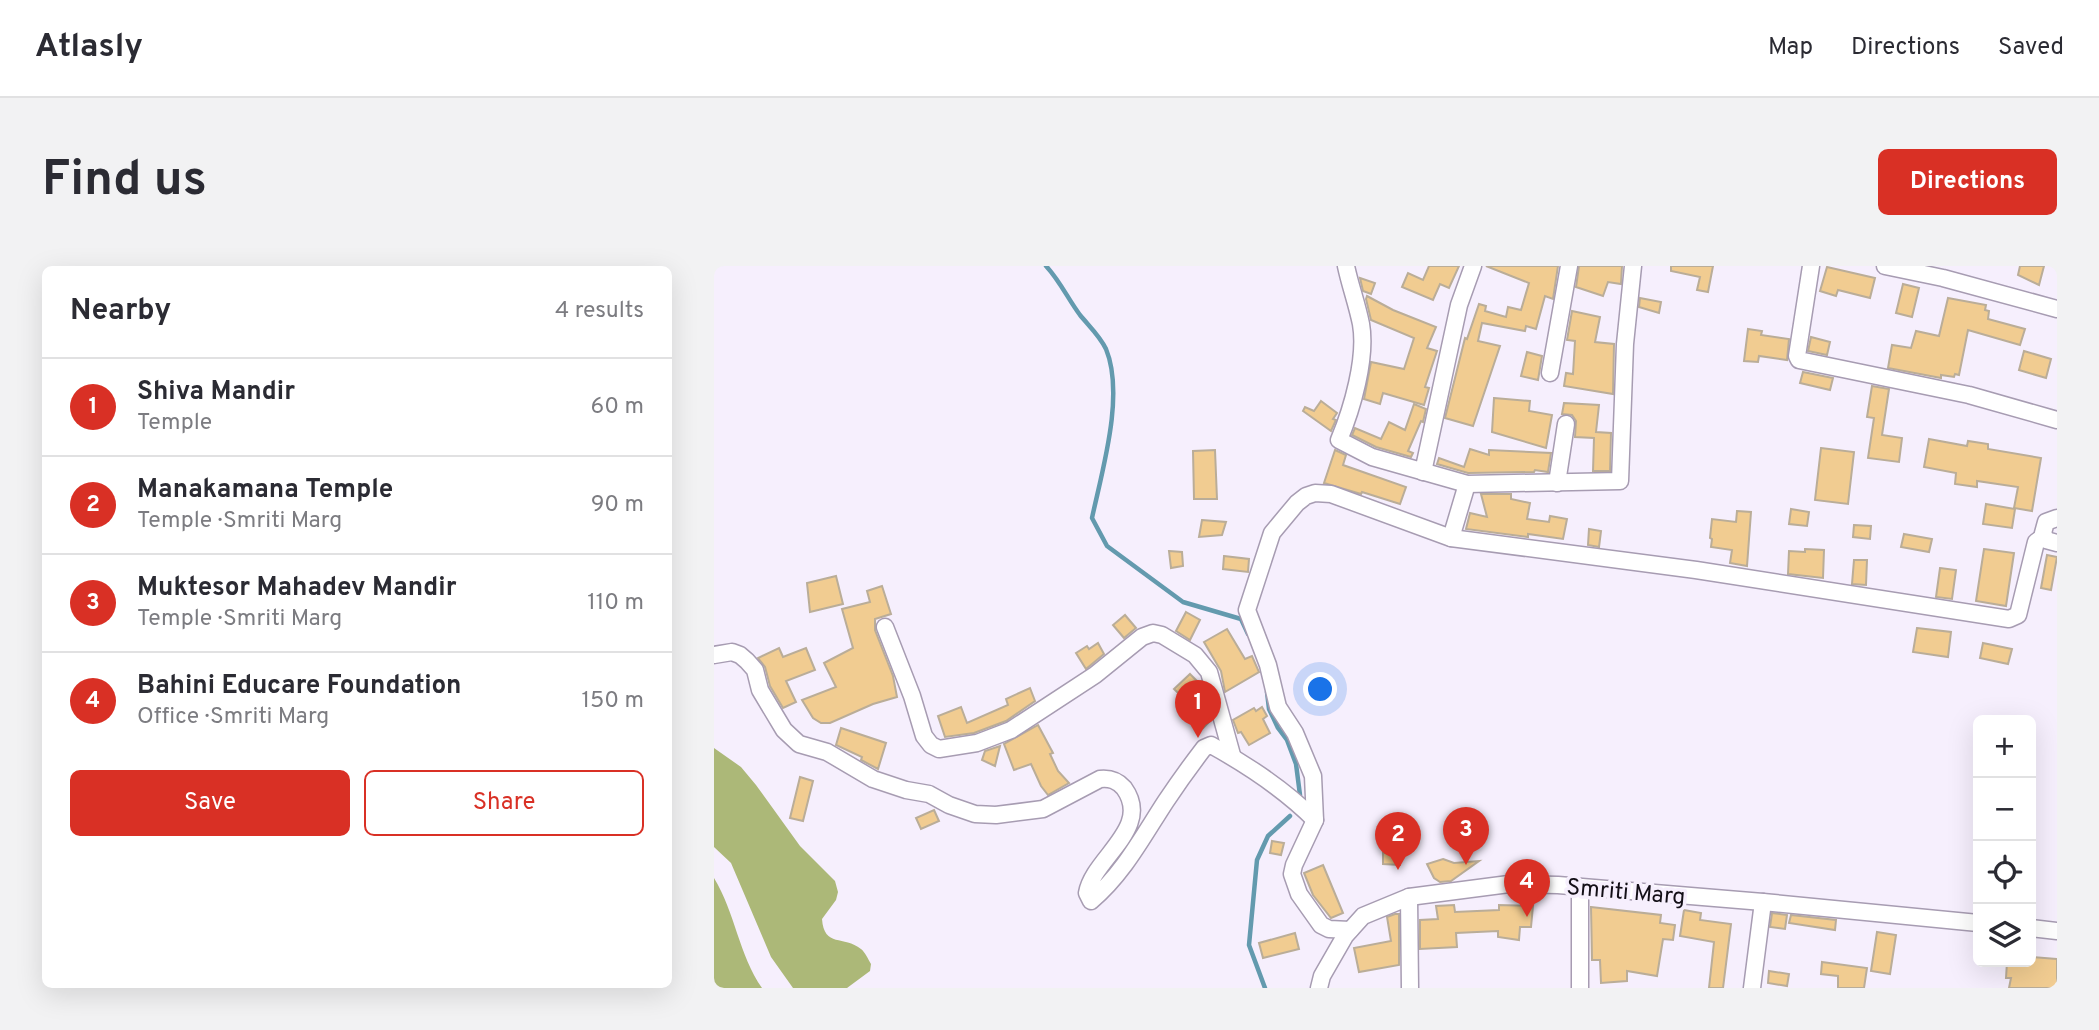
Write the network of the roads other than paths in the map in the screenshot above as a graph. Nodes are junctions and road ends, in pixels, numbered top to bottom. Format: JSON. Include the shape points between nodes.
{"nodes":[{"id":1,"x":1346,"y":266,"type":"edge"},
{"id":2,"x":1473,"y":266,"type":"edge"},
{"id":3,"x":1569,"y":266,"type":"edge"},
{"id":4,"x":1633,"y":266,"type":"edge"},
{"id":5,"x":1811,"y":266,"type":"edge"},
{"id":6,"x":1885,"y":266,"type":"edge"},
{"id":7,"x":2057,"y":309,"type":"edge"},
{"id":8,"x":1550,"y":373,"type":"dead end"},
{"id":9,"x":2057,"y":420,"type":"edge"},
{"id":10,"x":1566,"y":424,"type":"dead end"},
{"id":11,"x":1423,"y":472,"type":"junction"},
{"id":12,"x":1467,"y":484,"type":"junction"},
{"id":13,"x":1557,"y":484,"type":"junction"},
{"id":14,"x":2057,"y":517,"type":"edge"},
{"id":15,"x":1451,"y":538,"type":"junction"},
{"id":16,"x":2050,"y":540,"type":"edge"},
{"id":17,"x":885,"y":627,"type":"dead end"},
{"id":18,"x":714,"y":655,"type":"edge"},
{"id":19,"x":1232,"y":755,"type":"junction"},
{"id":20,"x":1315,"y":820,"type":"junction"},
{"id":21,"x":1580,"y":887,"type":"junction"},
{"id":22,"x":1409,"y":897,"type":"junction"},
{"id":23,"x":1763,"y":902,"type":"junction"},
{"id":24,"x":1973,"y":923,"type":"edge"},
{"id":25,"x":2036,"y":929,"type":"edge"},
{"id":26,"x":1350,"y":930,"type":"junction"},
{"id":27,"x":2057,"y":931,"type":"edge"},
{"id":28,"x":1319,"y":988,"type":"edge"},
{"id":29,"x":1410,"y":988,"type":"edge"},
{"id":30,"x":1580,"y":988,"type":"edge"},
{"id":31,"x":1752,"y":988,"type":"edge"}],
"edges":[{"from":1,"to":11,"type":"street","via":[[1361,326],[1362,356],[1339,440],[1372,457]]},
{"from":2,"to":11,"type":"street","via":[[1459,305]]},
{"from":3,"to":8,"type":"street"},
{"from":4,"to":13,"type":"street","via":[[1620,481]]},
{"from":5,"to":9,"type":"street","via":[[1799,360],[1969,395]]},
{"from":6,"to":7,"type":"street"},
{"from":10,"to":13,"type":"street"},
{"from":11,"to":12,"type":"street"},
{"from":12,"to":13,"type":"street"},
{"from":12,"to":15,"type":"street"},
{"from":14,"to":16,"type":"street","via":[[2044,525]]},
{"from":15,"to":16,"type":"street","via":[[1696,570],[2009,619],[2018,615],[2036,541]]},
{"from":15,"to":20,"type":"street","via":[[1323,492],[1297,503],[1272,533],[1247,610],[1278,706],[1313,776]]},
{"from":17,"to":19,"type":"street","via":[[924,736],[939,749],[977,743],[1011,730],[1153,633],[1195,655],[1209,672]]},
{"from":18,"to":19,"type":"street","via":[[732,652],[747,661],[784,730],[799,744],[827,752],[873,779],[929,794],[975,814],[1043,809],[1100,779],[1117,781],[1131,804],[1131,819],[1093,876],[1087,893],[1091,901],[1125,865],[1204,748],[1211,745]]},
{"from":19,"to":20,"type":"street"},
{"from":20,"to":26,"type":"street","via":[[1292,874],[1299,894],[1321,925]]},
{"from":21,"to":22,"type":"street","name":"Smriti Marg","via":[[1509,884]]},
{"from":21,"to":23,"type":"street","name":"Smriti Marg"},
{"from":21,"to":30,"type":"street"},
{"from":22,"to":26,"type":"street","name":"Smriti Marg","via":[[1363,916]]},
{"from":22,"to":29,"type":"street"},
{"from":23,"to":24,"type":"street","name":"Smriti Marg"},
{"from":23,"to":31,"type":"street"},
{"from":25,"to":27,"type":"street"},
{"from":26,"to":28,"type":"street","name":"Smriti Marg"}]}
